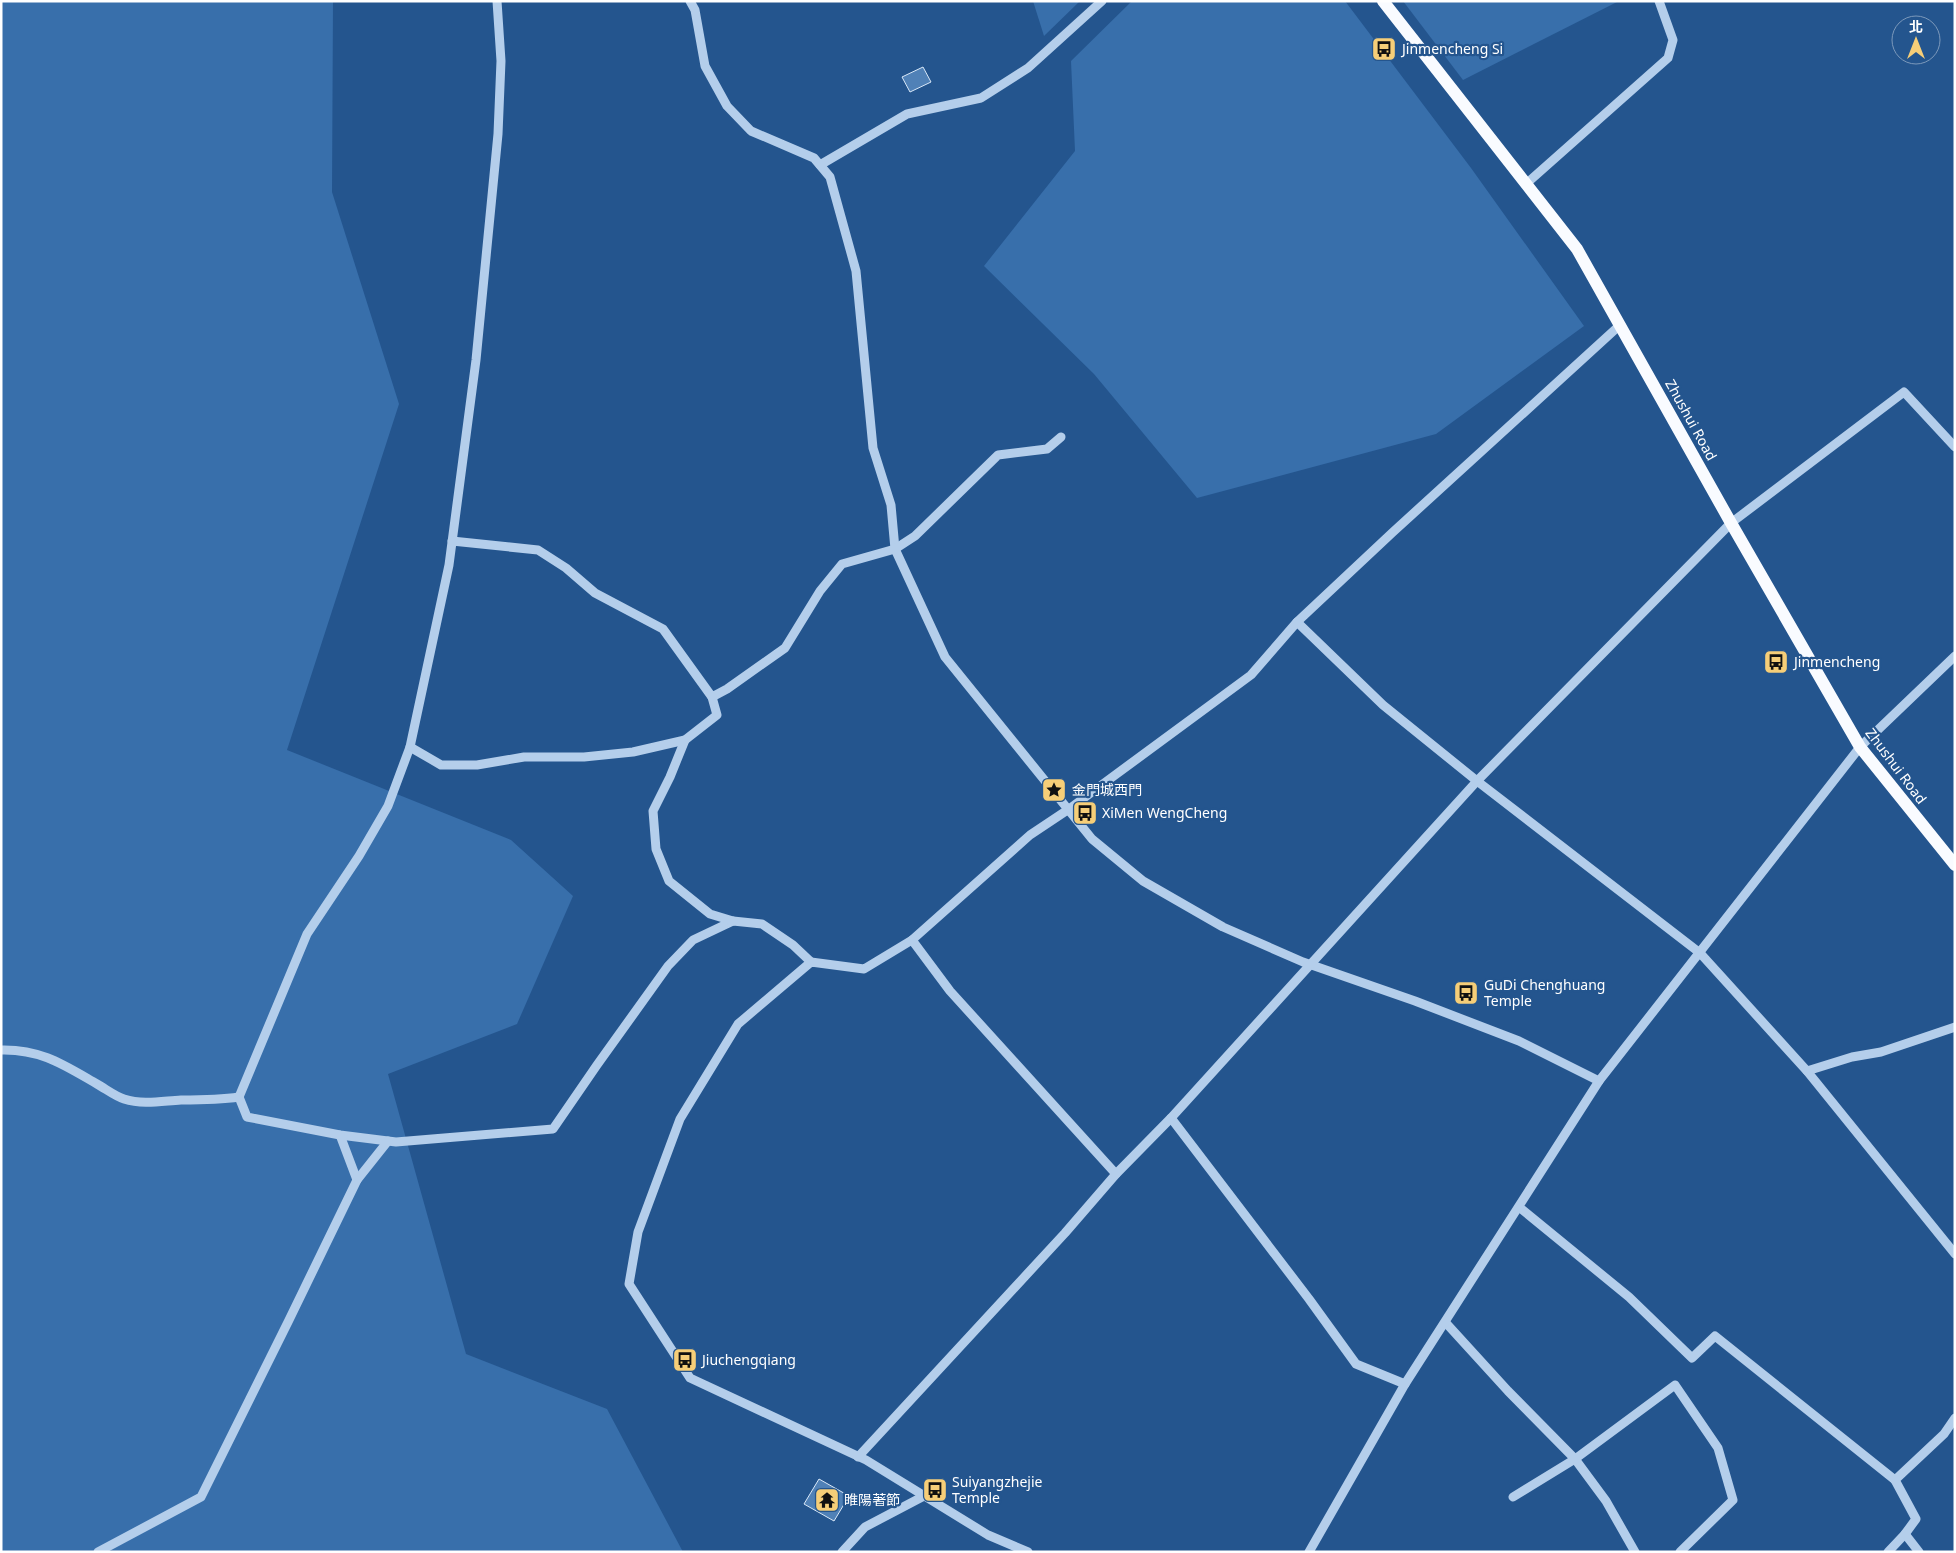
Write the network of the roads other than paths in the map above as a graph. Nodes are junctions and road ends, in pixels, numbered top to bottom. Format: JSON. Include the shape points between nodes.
{"nodes":[{"id":1,"x":497,"y":1,"type":"edge"},
{"id":2,"x":690,"y":1,"type":"edge"},
{"id":3,"x":1102,"y":1,"type":"edge"},
{"id":4,"x":1383,"y":1,"type":"edge"},
{"id":5,"x":1659,"y":1,"type":"edge"},
{"id":6,"x":820,"y":165,"type":"junction"},
{"id":7,"x":1526,"y":184,"type":"junction"},
{"id":8,"x":1620,"y":325,"type":"junction"},
{"id":9,"x":1061,"y":437,"type":"dead end"},
{"id":10,"x":1955,"y":447,"type":"edge"},
{"id":11,"x":1731,"y":523,"type":"junction"},
{"id":12,"x":452,"y":541,"type":"junction"},
{"id":13,"x":896,"y":549,"type":"junction"},
{"id":14,"x":1297,"y":622,"type":"junction"},
{"id":15,"x":1955,"y":656,"type":"edge"},
{"id":16,"x":712,"y":697,"type":"junction"},
{"id":17,"x":685,"y":740,"type":"junction"},
{"id":18,"x":410,"y":747,"type":"junction"},
{"id":19,"x":1860,"y":747,"type":"junction"},
{"id":20,"x":1477,"y":781,"type":"junction"},
{"id":21,"x":1069,"y":809,"type":"junction"},
{"id":22,"x":1955,"y":865,"type":"edge"},
{"id":23,"x":733,"y":921,"type":"junction"},
{"id":24,"x":912,"y":940,"type":"junction"},
{"id":25,"x":1700,"y":953,"type":"junction"},
{"id":26,"x":811,"y":962,"type":"junction"},
{"id":27,"x":1309,"y":964,"type":"junction"},
{"id":28,"x":1955,"y":1027,"type":"edge"},
{"id":29,"x":1,"y":1050,"type":"edge"},
{"id":30,"x":1807,"y":1071,"type":"junction"},
{"id":31,"x":1600,"y":1081,"type":"junction"},
{"id":32,"x":239,"y":1097,"type":"junction"},
{"id":33,"x":1171,"y":1118,"type":"junction"},
{"id":34,"x":340,"y":1135,"type":"junction"},
{"id":35,"x":388,"y":1141,"type":"junction"},
{"id":36,"x":1116,"y":1174,"type":"junction"},
{"id":37,"x":357,"y":1180,"type":"junction"},
{"id":38,"x":1519,"y":1207,"type":"junction"},
{"id":39,"x":1955,"y":1254,"type":"edge"},
{"id":40,"x":1446,"y":1323,"type":"junction"},
{"id":41,"x":1405,"y":1384,"type":"junction"},
{"id":42,"x":1955,"y":1418,"type":"edge"},
{"id":43,"x":858,"y":1456,"type":"junction"},
{"id":44,"x":1575,"y":1459,"type":"junction"},
{"id":45,"x":1895,"y":1480,"type":"junction"},
{"id":46,"x":924,"y":1496,"type":"junction"},
{"id":47,"x":1513,"y":1496,"type":"dead end"},
{"id":48,"x":1905,"y":1534,"type":"junction"},
{"id":49,"x":98,"y":1552,"type":"edge"},
{"id":50,"x":842,"y":1552,"type":"edge"},
{"id":51,"x":1028,"y":1552,"type":"edge"},
{"id":52,"x":1309,"y":1552,"type":"edge"},
{"id":53,"x":1635,"y":1552,"type":"edge"},
{"id":54,"x":1680,"y":1552,"type":"edge"},
{"id":55,"x":1888,"y":1552,"type":"edge"},
{"id":56,"x":1919,"y":1552,"type":"edge"}],
"edges":[{"from":1,"to":12,"type":"street","via":[[501,61],[498,134],[476,360]]},
{"from":2,"to":6,"type":"street","via":[[695,10],[705,66],[727,106],[751,131],[814,158]]},
{"from":3,"to":6,"type":"street","via":[[1028,68],[981,98],[907,114]]},
{"from":4,"to":7,"type":"main road","name":"Zhushui Road"},
{"from":5,"to":7,"type":"street","via":[[1673,40],[1668,58]]},
{"from":6,"to":13,"type":"street","via":[[830,177],[856,271],[873,448],[891,505]]},
{"from":7,"to":8,"type":"main road","name":"Zhushui Road","via":[[1577,249]]},
{"from":8,"to":11,"type":"main road","name":"Zhushui Road"},
{"from":8,"to":14,"type":"street"},
{"from":9,"to":13,"type":"street","via":[[1047,449],[998,455],[915,536]]},
{"from":10,"to":11,"type":"street","via":[[1904,392]]},
{"from":11,"to":19,"type":"main road","name":"Zhushui Road"},
{"from":11,"to":20,"type":"street"},
{"from":12,"to":16,"type":"street","via":[[538,550],[595,593],[663,629]]},
{"from":12,"to":18,"type":"street"},
{"from":13,"to":16,"type":"street","via":[[842,564],[820,591],[785,648],[727,690]]},
{"from":13,"to":21,"type":"street","via":[[945,658]]},
{"from":14,"to":20,"type":"street","via":[[1383,705]]},
{"from":14,"to":21,"type":"street","via":[[1251,675]]},
{"from":15,"to":19,"type":"street"},
{"from":16,"to":17,"type":"street","via":[[717,715]]},
{"from":17,"to":18,"type":"street","via":[[633,752],[584,757],[524,757],[477,765],[441,765]]},
{"from":17,"to":23,"type":"street","via":[[653,811],[656,849],[669,881],[710,914]]},
{"from":18,"to":32,"type":"street","via":[[388,806],[307,934]]},
{"from":19,"to":22,"type":"main road","name":"Zhushui Road"},
{"from":19,"to":25,"type":"street"},
{"from":20,"to":25,"type":"street"},
{"from":20,"to":27,"type":"street"},
{"from":21,"to":24,"type":"street","via":[[1030,835]]},
{"from":21,"to":27,"type":"street","via":[[1092,839],[1143,881],[1223,927]]},
{"from":23,"to":26,"type":"street","via":[[762,924]]},
{"from":23,"to":35,"type":"street","via":[[694,940],[668,966],[553,1129]]},
{"from":24,"to":26,"type":"street","via":[[864,969]]},
{"from":24,"to":36,"type":"street","via":[[950,991]]},
{"from":25,"to":30,"type":"street"},
{"from":25,"to":31,"type":"street"},
{"from":26,"to":43,"type":"street","via":[[738,1024],[680,1119],[638,1232],[629,1284],[690,1378]]},
{"from":27,"to":31,"type":"street","via":[[1519,1041]]},
{"from":27,"to":33,"type":"street"},
{"from":28,"to":30,"type":"street","via":[[1881,1052]]},
{"from":29,"to":32,"type":"street","via":[[39,1054],[123,1099],[145,1103]]},
{"from":30,"to":39,"type":"street"},
{"from":31,"to":38,"type":"street"},
{"from":32,"to":34,"type":"street","via":[[247,1117]]},
{"from":33,"to":36,"type":"street"},
{"from":33,"to":41,"type":"street","via":[[1356,1364]]},
{"from":34,"to":35,"type":"street"},
{"from":34,"to":37,"type":"street"},
{"from":35,"to":37,"type":"street"},
{"from":36,"to":43,"type":"street"},
{"from":37,"to":49,"type":"street","via":[[201,1496]]},
{"from":38,"to":40,"type":"street"},
{"from":38,"to":45,"type":"street","via":[[1628,1297],[1692,1358],[1715,1336]]},
{"from":40,"to":41,"type":"street"},
{"from":40,"to":44,"type":"street"},
{"from":41,"to":52,"type":"street"},
{"from":42,"to":45,"type":"street","via":[[1944,1434]]},
{"from":43,"to":46,"type":"street"},
{"from":44,"to":47,"type":"street"},
{"from":44,"to":53,"type":"street","via":[[1606,1501]]},
{"from":44,"to":54,"type":"street","via":[[1675,1385],[1718,1448],[1733,1500]]},
{"from":45,"to":48,"type":"street","via":[[1916,1519]]},
{"from":46,"to":50,"type":"street","via":[[865,1527]]},
{"from":46,"to":51,"type":"street","via":[[988,1535]]},
{"from":48,"to":55,"type":"street"},
{"from":48,"to":56,"type":"street"}]}
